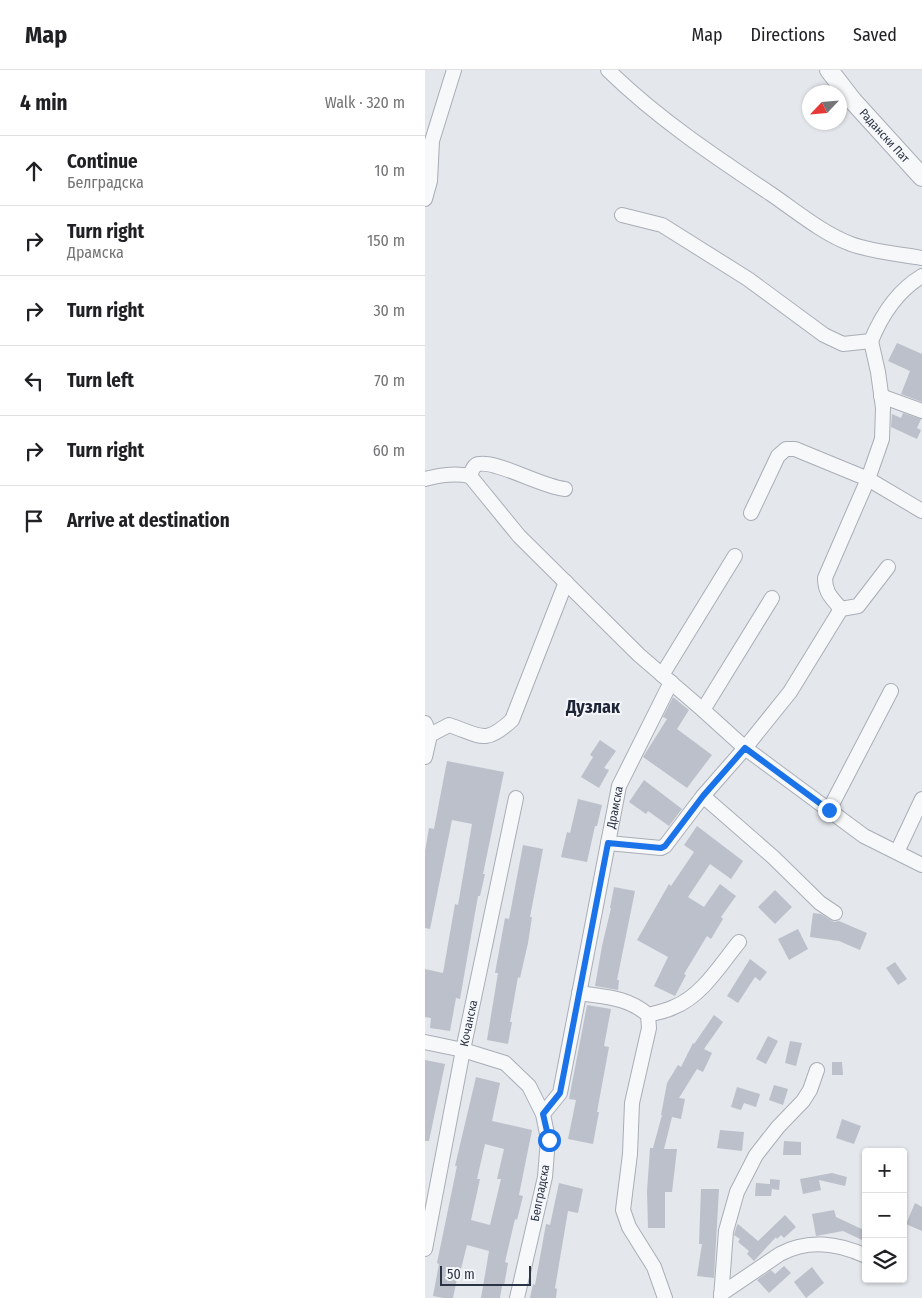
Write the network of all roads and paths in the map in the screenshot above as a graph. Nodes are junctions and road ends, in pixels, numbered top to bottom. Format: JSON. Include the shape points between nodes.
{"nodes":[{"id":1,"x":454,"y":70,"type":"edge"},
{"id":2,"x":607,"y":70,"type":"edge"},
{"id":3,"x":829,"y":70,"type":"edge"},
{"id":4,"x":922,"y":177,"type":"edge"},
{"id":5,"x":425,"y":199,"type":"edge"},
{"id":6,"x":622,"y":215,"type":"dead end"},
{"id":7,"x":922,"y":258,"type":"edge"},
{"id":8,"x":922,"y":276,"type":"edge"},
{"id":9,"x":871,"y":341,"type":"junction"},
{"id":10,"x":881,"y":396,"type":"junction"},
{"id":11,"x":922,"y":411,"type":"edge"},
{"id":12,"x":470,"y":476,"type":"junction"},
{"id":13,"x":425,"y":479,"type":"edge"},
{"id":14,"x":868,"y":479,"type":"junction"},
{"id":15,"x":565,"y":488,"type":"dead end"},
{"id":16,"x":922,"y":511,"type":"edge"},
{"id":17,"x":751,"y":513,"type":"dead end"},
{"id":18,"x":735,"y":556,"type":"dead end"},
{"id":19,"x":888,"y":568,"type":"dead end"},
{"id":20,"x":567,"y":582,"type":"junction"},
{"id":21,"x":772,"y":598,"type":"dead end"},
{"id":22,"x":841,"y":609,"type":"junction"},
{"id":23,"x":667,"y":678,"type":"junction"},
{"id":24,"x":891,"y":691,"type":"dead end"},
{"id":25,"x":703,"y":710,"type":"junction"},
{"id":26,"x":427,"y":729,"type":"edge"},
{"id":27,"x":745,"y":748,"type":"junction"},
{"id":28,"x":425,"y":757,"type":"edge"},
{"id":29,"x":703,"y":796,"type":"junction"},
{"id":30,"x":516,"y":798,"type":"dead end"},
{"id":31,"x":922,"y":799,"type":"edge"},
{"id":32,"x":829,"y":810,"type":"junction"},
{"id":33,"x":608,"y":843,"type":"junction"},
{"id":34,"x":897,"y":852,"type":"junction"},
{"id":35,"x":922,"y":865,"type":"edge"},
{"id":36,"x":835,"y":913,"type":"dead end"},
{"id":37,"x":739,"y":942,"type":"dead end"},
{"id":38,"x":579,"y":994,"type":"junction"},
{"id":39,"x":648,"y":1015,"type":"junction"},
{"id":40,"x":425,"y":1042,"type":"edge"},
{"id":41,"x":463,"y":1050,"type":"junction"},
{"id":42,"x":817,"y":1070,"type":"dead end"},
{"id":43,"x":543,"y":1114,"type":"junction"},
{"id":44,"x":425,"y":1249,"type":"edge"},
{"id":45,"x":862,"y":1255,"type":"edge"},
{"id":46,"x":721,"y":1296,"type":"edge"},
{"id":47,"x":517,"y":1298,"type":"edge"},
{"id":48,"x":665,"y":1298,"type":"edge"}],
"edges":[{"from":1,"to":5,"type":"street","via":[[432,141],[430,181]]},
{"from":2,"to":7,"type":"street","via":[[704,149],[826,232],[852,244]]},
{"from":3,"to":4,"type":"street","name":"Радански Пат"},
{"from":6,"to":9,"type":"street","via":[[662,225],[747,279],[824,335],[843,344]]},
{"from":8,"to":9,"type":"street","via":[[908,284],[892,302]]},
{"from":9,"to":10,"type":"street"},
{"from":10,"to":11,"type":"street"},
{"from":10,"to":14,"type":"street","via":[[882,439]]},
{"from":12,"to":13,"type":"street","via":[[447,474]]},
{"from":12,"to":15,"type":"street","via":[[473,467],[491,465],[549,486]]},
{"from":12,"to":20,"type":"street","via":[[519,536]]},
{"from":14,"to":16,"type":"street"},
{"from":14,"to":17,"type":"street","via":[[795,449],[786,449],[778,456]]},
{"from":14,"to":22,"type":"street","via":[[825,578],[828,594]]},
{"from":18,"to":23,"type":"street","name":"Драмска"},
{"from":19,"to":22,"type":"street","via":[[858,606]]},
{"from":20,"to":23,"type":"street","via":[[639,655]]},
{"from":20,"to":26,"type":"street","via":[[512,720],[488,737],[476,736],[449,725]]},
{"from":21,"to":25,"type":"street"},
{"from":22,"to":27,"type":"street","via":[[790,692]]},
{"from":23,"to":25,"type":"street"},
{"from":23,"to":33,"type":"street","name":"Драмска","via":[[619,786]]},
{"from":24,"to":32,"type":"street"},
{"from":25,"to":27,"type":"street"},
{"from":26,"to":28,"type":"street"},
{"from":27,"to":29,"type":"street"},
{"from":27,"to":32,"type":"street"},
{"from":29,"to":33,"type":"street","via":[[661,848]]},
{"from":29,"to":36,"type":"street"},
{"from":30,"to":41,"type":"street","name":"Кочанска"},
{"from":31,"to":34,"type":"street"},
{"from":32,"to":34,"type":"street","via":[[864,836]]},
{"from":33,"to":38,"type":"street","name":"Драмска"},
{"from":34,"to":35,"type":"street"},
{"from":37,"to":39,"type":"street","via":[[707,982],[691,996],[674,1007]]},
{"from":38,"to":39,"type":"street","via":[[623,1000],[639,1006]]},
{"from":38,"to":43,"type":"street","name":"Драмска","via":[[560,1093]]},
{"from":39,"to":48,"type":"street","via":[[649,1028],[632,1103],[623,1210],[629,1228],[654,1268]]},
{"from":40,"to":41,"type":"street","name":"Белградска"},
{"from":41,"to":43,"type":"street","name":"Белградска","via":[[505,1063],[529,1086]]},
{"from":41,"to":44,"type":"street","name":"Кочанска"},
{"from":42,"to":46,"type":"street","via":[[803,1101],[756,1155],[737,1192],[726,1231]]},
{"from":43,"to":47,"type":"street","name":"Белградска","via":[[549,1140],[545,1177]]},
{"from":45,"to":46,"type":"street","via":[[834,1245],[807,1244],[789,1249]]}]}
